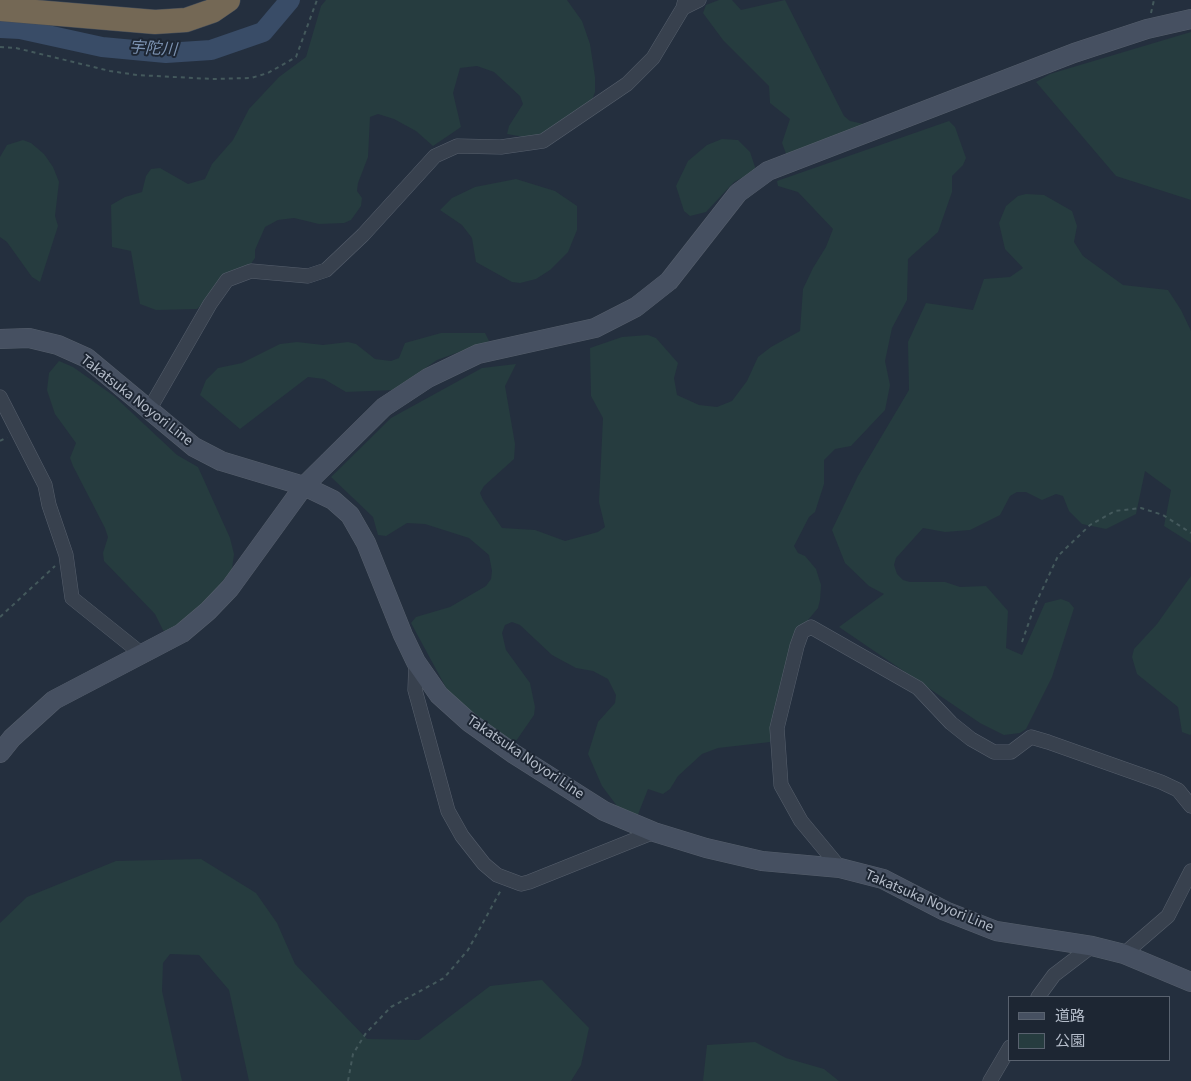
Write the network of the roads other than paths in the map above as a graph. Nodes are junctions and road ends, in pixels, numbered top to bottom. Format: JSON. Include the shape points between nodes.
{"nodes":[{"id":1,"x":228,"y":0,"type":"edge"},
{"id":2,"x":699,"y":0,"type":"edge"},
{"id":3,"x":684,"y":4,"type":"edge"},
{"id":4,"x":0,"y":9,"type":"edge"},
{"id":5,"x":1191,"y":19,"type":"edge"},
{"id":6,"x":0,"y":339,"type":"edge"},
{"id":7,"x":0,"y":397,"type":"edge"},
{"id":8,"x":149,"y":410,"type":"junction"},
{"id":9,"x":304,"y":486,"type":"junction"},
{"id":10,"x":143,"y":655,"type":"junction"},
{"id":11,"x":416,"y":662,"type":"junction"},
{"id":12,"x":0,"y":753,"type":"edge"},
{"id":13,"x":1191,"y":806,"type":"edge"},
{"id":14,"x":654,"y":832,"type":"junction"},
{"id":15,"x":840,"y":868,"type":"junction"},
{"id":16,"x":1191,"y":871,"type":"edge"},
{"id":17,"x":1092,"y":946,"type":"junction"},
{"id":18,"x":1124,"y":954,"type":"junction"},
{"id":19,"x":1191,"y":982,"type":"edge"},
{"id":20,"x":1039,"y":996,"type":"edge"},
{"id":21,"x":1008,"y":1050,"type":"edge"},
{"id":22,"x":990,"y":1081,"type":"edge"}],
"edges":[{"from":1,"to":4,"type":"highway","via":[[212,11],[186,20],[155,22]]},
{"from":2,"to":3,"type":"street"},
{"from":3,"to":8,"type":"street","via":[[653,58],[627,84],[543,141],[500,147],[457,146],[435,156],[363,235],[326,270],[308,276],[251,271],[227,280]]},
{"from":5,"to":9,"type":"street","via":[[1074,53],[768,171],[738,193],[669,281],[636,308],[595,328],[478,354],[428,378],[384,406]]},
{"from":6,"to":8,"type":"street","name":"Takatsuka Noyori Line","via":[[30,338],[87,358]]},
{"from":7,"to":10,"type":"street","via":[[45,484],[66,555],[72,598]]},
{"from":8,"to":9,"type":"street","name":"Takatsuka Noyori Line","via":[[194,447],[221,461]]},
{"from":9,"to":10,"type":"street","via":[[230,588],[182,633]]},
{"from":9,"to":11,"type":"street","name":"Takatsuka Noyori Line","via":[[333,500],[350,515],[366,543]]},
{"from":10,"to":12,"type":"street","via":[[54,700]]},
{"from":11,"to":14,"type":"street","name":"Takatsuka Noyori Line","via":[[439,695],[476,727],[604,811]]},
{"from":11,"to":14,"type":"street","via":[[415,690],[448,811],[484,864],[506,880],[521,884]]},
{"from":13,"to":15,"type":"street","via":[[1178,790],[1161,782],[1031,737],[1010,752],[994,752],[951,722],[918,688],[810,627],[802,632],[797,646],[777,728],[781,784],[801,821]]},
{"from":14,"to":15,"type":"street","name":"Takatsuka Noyori Line","via":[[762,861]]},
{"from":15,"to":17,"type":"street","name":"Takatsuka Noyori Line","via":[[883,879],[945,911],[996,931]]},
{"from":16,"to":18,"type":"street","via":[[1168,916]]},
{"from":17,"to":18,"type":"street","name":"Takatsuka Noyori Line"},
{"from":17,"to":20,"type":"street","via":[[1054,974]]},
{"from":18,"to":19,"type":"street","name":"Takatsuka Noyori Line"},
{"from":21,"to":22,"type":"street"}]}
